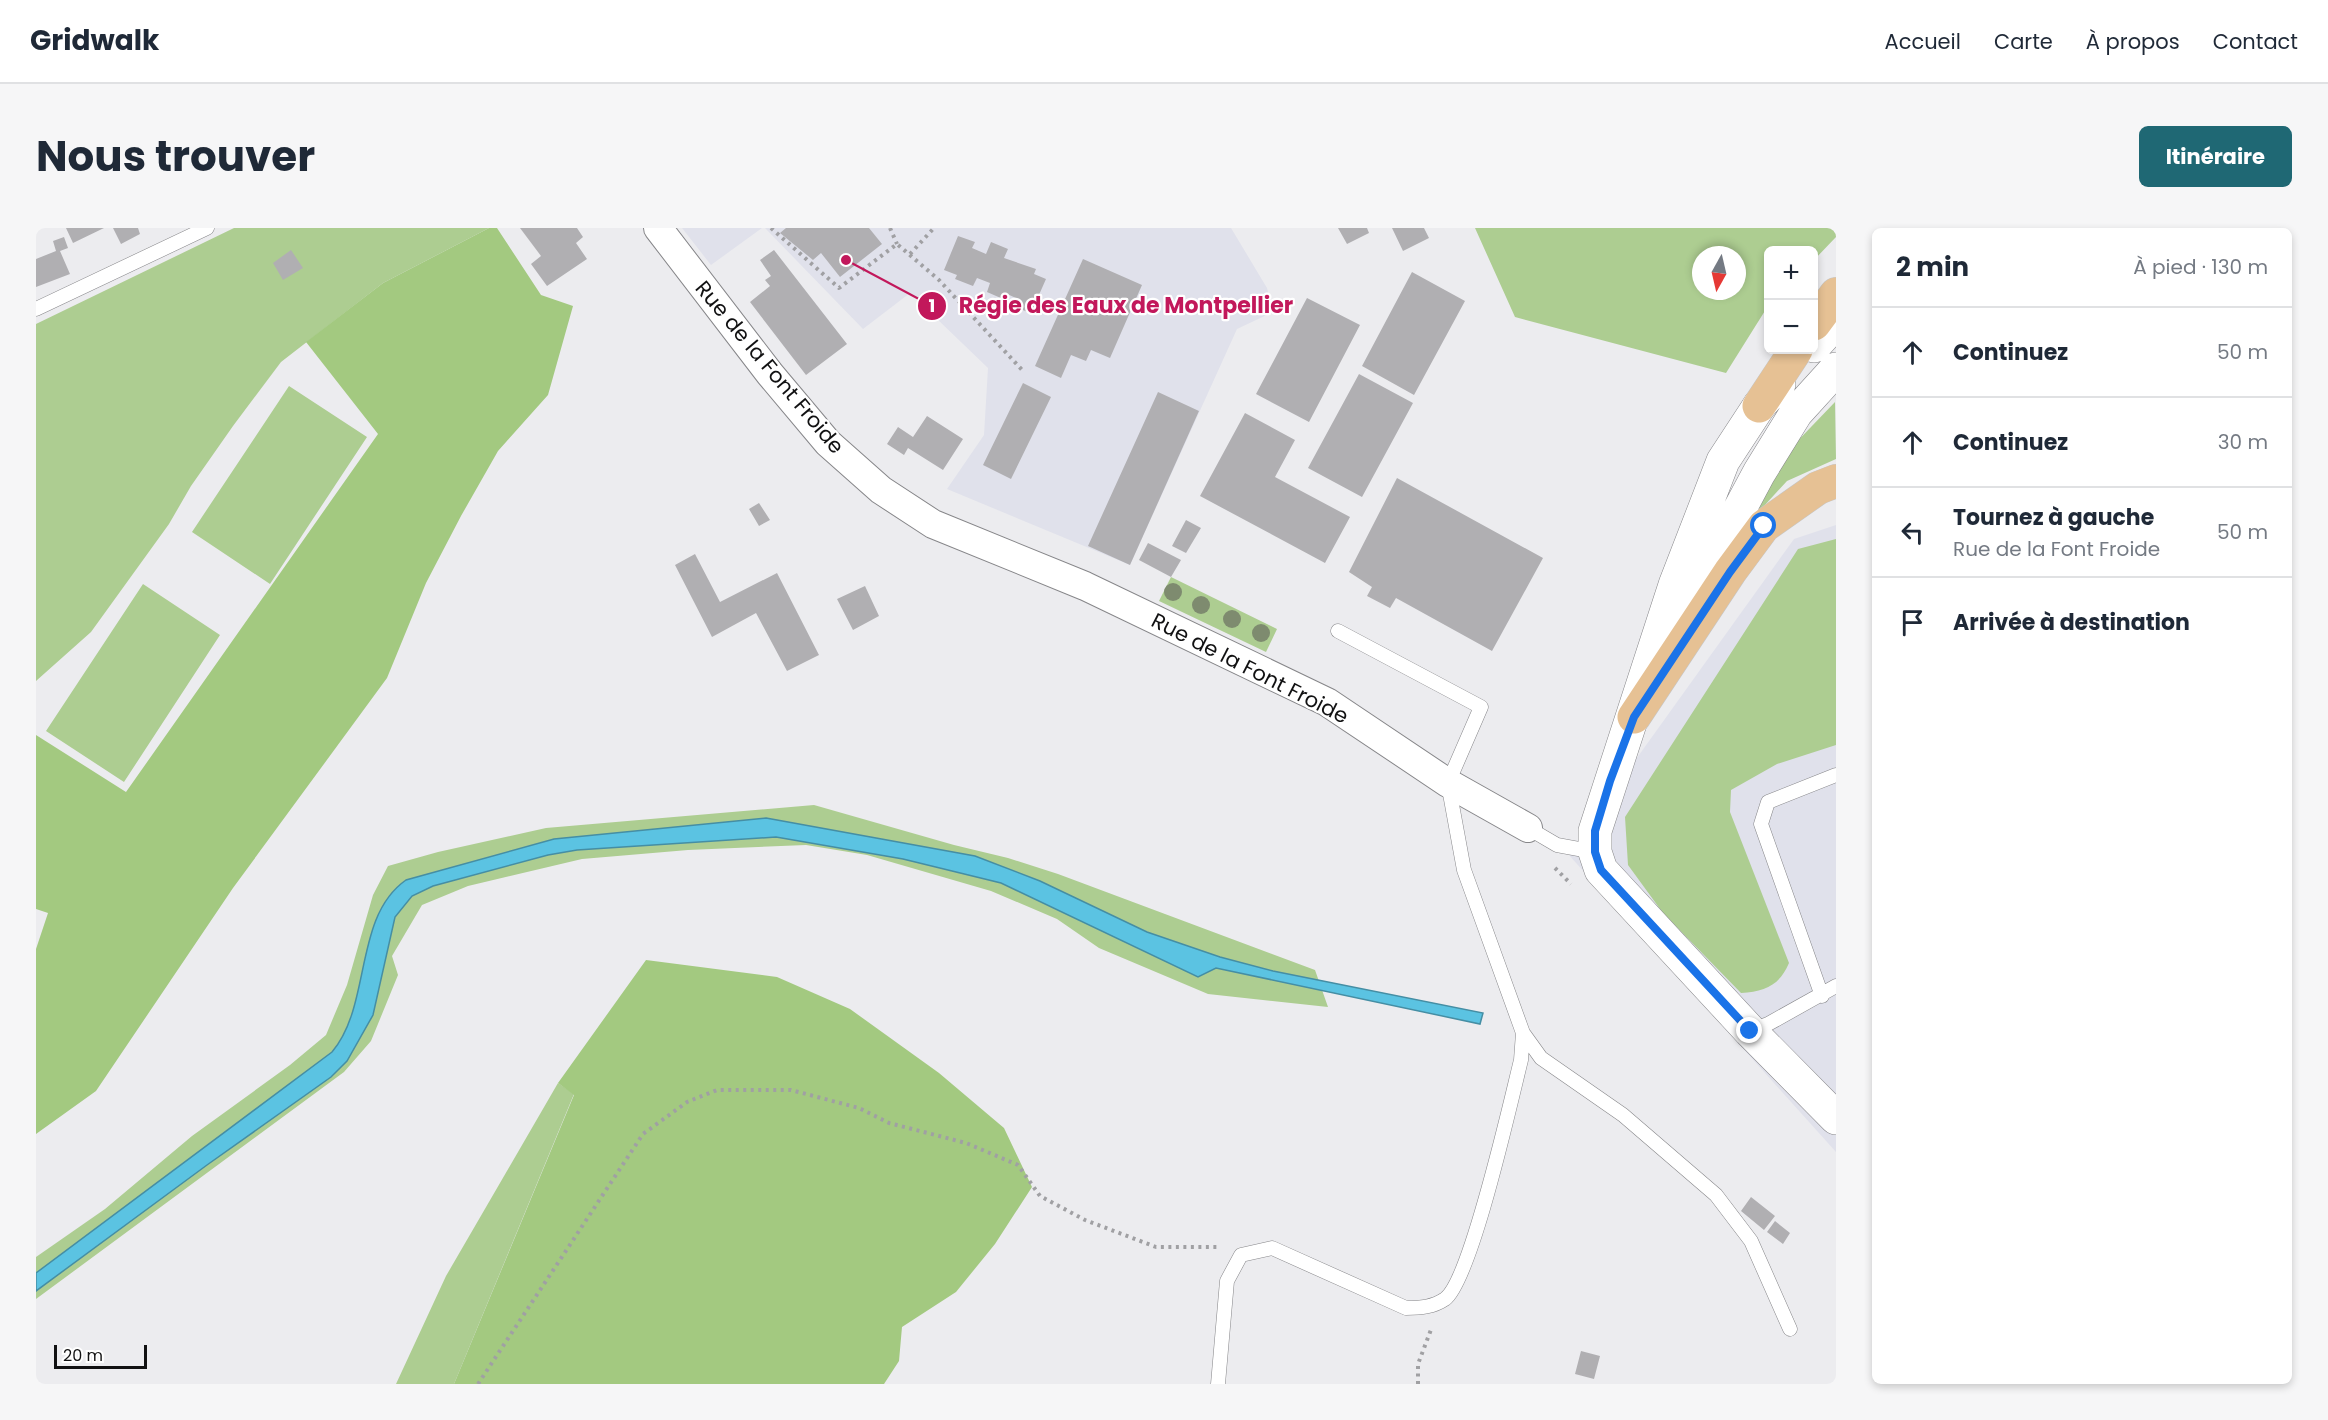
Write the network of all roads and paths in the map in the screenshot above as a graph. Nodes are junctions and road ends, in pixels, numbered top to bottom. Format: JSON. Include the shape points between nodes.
{"nodes":[{"id":1,"x":207,"y":228,"type":"edge"},
{"id":2,"x":658,"y":228,"type":"edge"},
{"id":3,"x":771,"y":228,"type":"edge"},
{"id":4,"x":890,"y":228,"type":"edge"},
{"id":5,"x":934,"y":228,"type":"edge"},
{"id":6,"x":897,"y":244,"type":"junction"},
{"id":7,"x":910,"y":254,"type":"junction"},
{"id":8,"x":1836,"y":294,"type":"edge"},
{"id":9,"x":36,"y":309,"type":"edge"},
{"id":10,"x":1818,"y":319,"type":"edge"},
{"id":11,"x":1836,"y":322,"type":"edge"},
{"id":12,"x":1818,"y":342,"type":"edge"},
{"id":13,"x":1793,"y":354,"type":"edge"},
{"id":14,"x":1806,"y":354,"type":"edge"},
{"id":15,"x":1836,"y":369,"type":"edge"},
{"id":16,"x":1023,"y":371,"type":"dead end"},
{"id":17,"x":1759,"y":406,"type":"junction"},
{"id":18,"x":1836,"y":481,"type":"edge"},
{"id":19,"x":1338,"y":631,"type":"dead end"},
{"id":20,"x":1634,"y":717,"type":"junction"},
{"id":21,"x":1836,"y":775,"type":"edge"},
{"id":22,"x":1448,"y":783,"type":"junction"},
{"id":23,"x":1528,"y":828,"type":"joint"},
{"id":24,"x":1595,"y":852,"type":"junction"},
{"id":25,"x":1836,"y":986,"type":"edge"},
{"id":26,"x":1822,"y":996,"type":"junction"},
{"id":27,"x":1750,"y":1031,"type":"junction"},
{"id":28,"x":1523,"y":1033,"type":"junction"},
{"id":29,"x":1836,"y":1118,"type":"edge"},
{"id":30,"x":1230,"y":1242,"type":"dead end"},
{"id":31,"x":1437,"y":1303,"type":"junction"},
{"id":32,"x":1790,"y":1329,"type":"dead end"},
{"id":33,"x":478,"y":1384,"type":"edge"},
{"id":34,"x":1218,"y":1384,"type":"edge"},
{"id":35,"x":1418,"y":1384,"type":"edge"}],
"edges":[{"from":1,"to":9,"type":"lane"},
{"from":2,"to":22,"type":"street","name":"Rue de la Font Froide","via":[[770,374],[828,442],[880,490],[933,524],[1085,586],[1326,702]]},
{"from":3,"to":6,"type":"path","via":[[839,288]]},
{"from":4,"to":6,"type":"path"},
{"from":5,"to":7,"type":"path"},
{"from":6,"to":7,"type":"path"},
{"from":7,"to":16,"type":"path"},
{"from":8,"to":10,"type":"main road"},
{"from":11,"to":12,"type":"street"},
{"from":13,"to":17,"type":"main road"},
{"from":14,"to":17,"type":"street"},
{"from":15,"to":20,"type":"street","via":[[1796,413],[1759,473],[1693,594]]},
{"from":17,"to":20,"type":"street","via":[[1723,461],[1675,585]]},
{"from":18,"to":20,"type":"main road","via":[[1818,488],[1764,526]]},
{"from":19,"to":22,"type":"lane","via":[[1481,707]]},
{"from":20,"to":24,"type":"street","via":[[1595,831]]},
{"from":21,"to":26,"type":"lane","via":[[1767,802],[1761,824]]},
{"from":22,"to":23,"type":"street","name":"Rue de la Font Froide"},
{"from":22,"to":28,"type":"lane","via":[[1464,870]]},
{"from":23,"to":24,"type":"lane","name":"Rue de la Font Froide","via":[[1557,845]]},
{"from":24,"to":27,"type":"street","via":[[1601,870]]},
{"from":25,"to":26,"type":"lane"},
{"from":26,"to":27,"type":"lane"},
{"from":27,"to":29,"type":"street"},
{"from":28,"to":31,"type":"lane","via":[[1521,1060],[1473,1244],[1462,1275],[1447,1298]]},
{"from":28,"to":32,"type":"lane","via":[[1541,1058],[1623,1115],[1716,1195],[1751,1241]]},
{"from":30,"to":33,"type":"path","via":[[1220,1247],[1156,1247],[1085,1220],[1040,1196],[1018,1165],[966,1143],[889,1123],[859,1108],[791,1090],[717,1090],[687,1102],[643,1134]]},
{"from":31,"to":34,"type":"lane","via":[[1426,1308],[1406,1308],[1272,1248],[1241,1255],[1227,1281]]},
{"from":31,"to":35,"type":"path","via":[[1431,1333],[1418,1364]]}]}
